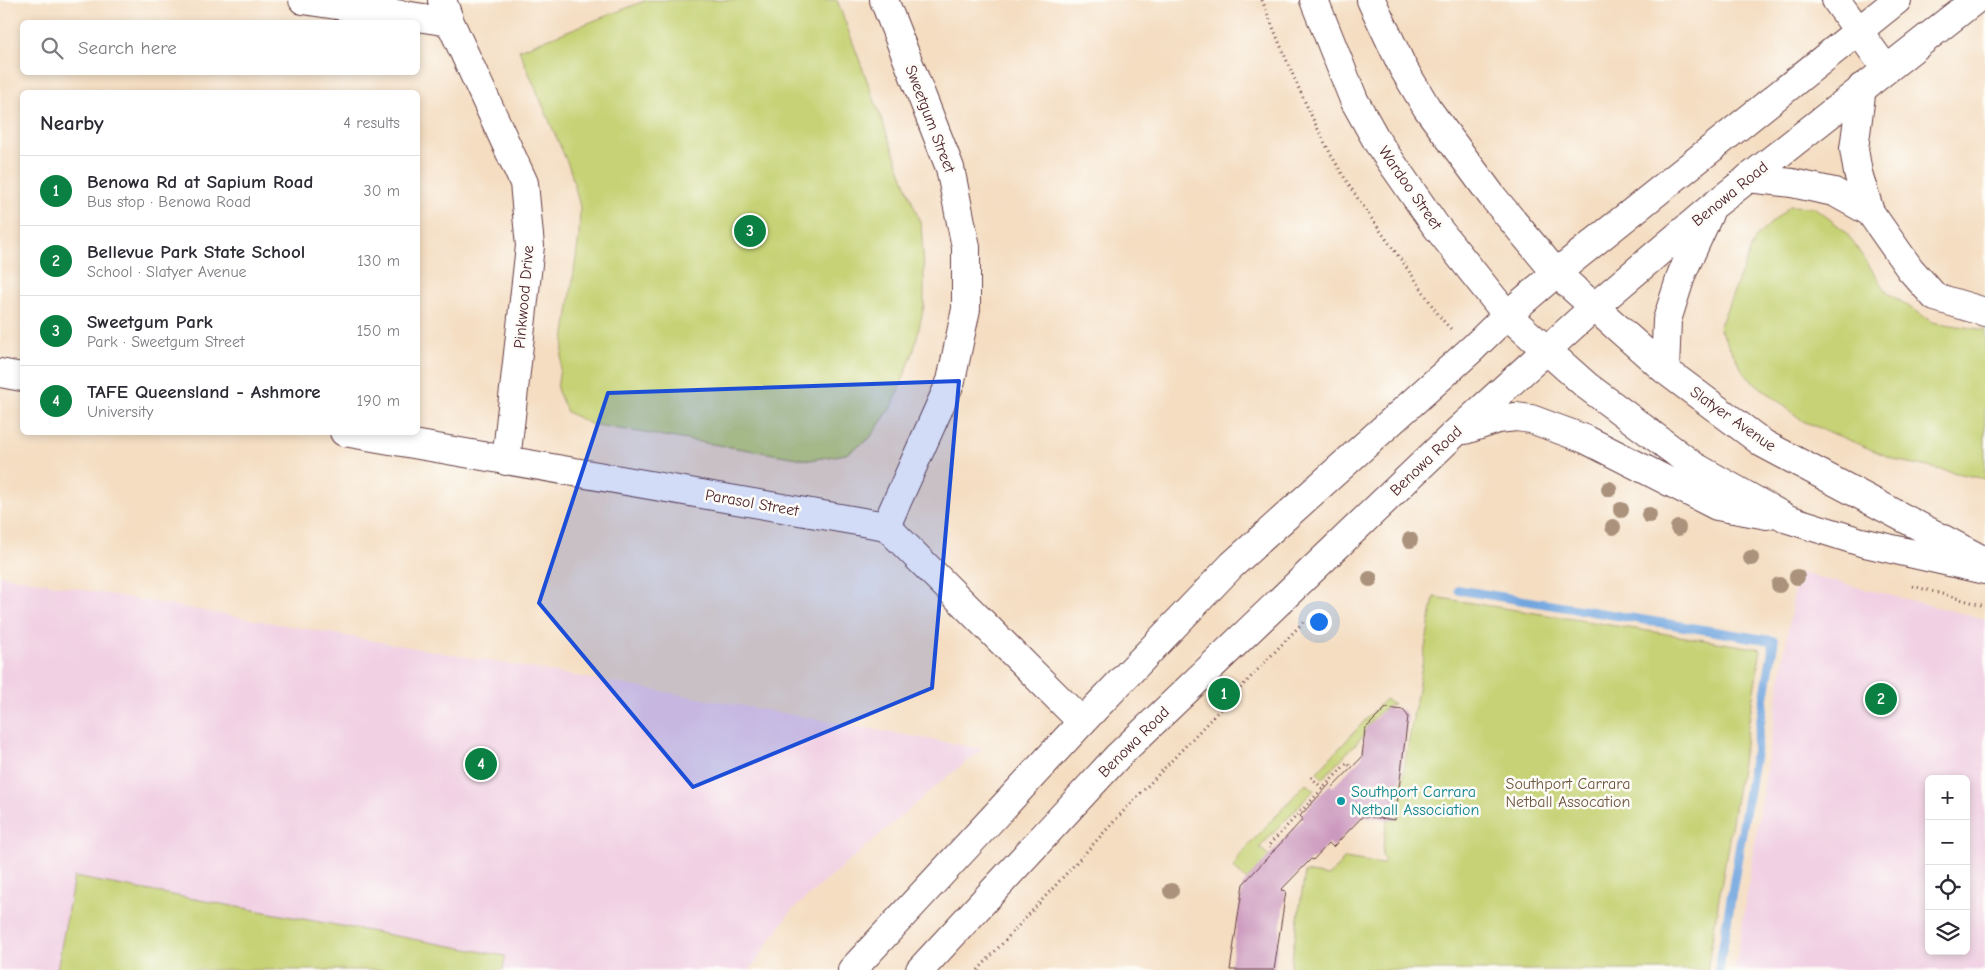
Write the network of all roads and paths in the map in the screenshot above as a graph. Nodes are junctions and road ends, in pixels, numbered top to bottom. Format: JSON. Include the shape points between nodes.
{"nodes":[{"id":1,"x":303,"y":0,"type":"edge"},
{"id":2,"x":884,"y":0,"type":"edge"},
{"id":3,"x":1262,"y":0,"type":"edge"},
{"id":4,"x":1314,"y":0,"type":"edge"},
{"id":5,"x":1372,"y":0,"type":"edge"},
{"id":6,"x":1836,"y":0,"type":"edge"},
{"id":7,"x":1897,"y":0,"type":"edge"},
{"id":8,"x":1975,"y":0,"type":"edge"},
{"id":9,"x":446,"y":11,"type":"edge"},
{"id":10,"x":1858,"y":30,"type":"junction"},
{"id":11,"x":1886,"y":69,"type":"junction"},
{"id":12,"x":1862,"y":87,"type":"junction"},
{"id":13,"x":1748,"y":178,"type":"junction"},
{"id":14,"x":1713,"y":206,"type":"junction"},
{"id":15,"x":1870,"y":212,"type":"junction"},
{"id":16,"x":1556,"y":273,"type":"junction"},
{"id":17,"x":1594,"y":307,"type":"junction"},
{"id":18,"x":1985,"y":312,"type":"edge"},
{"id":19,"x":1507,"y":315,"type":"junction"},
{"id":20,"x":1472,"y":349,"type":"junction"},
{"id":21,"x":1546,"y":351,"type":"junction"},
{"id":22,"x":1665,"y":370,"type":"junction"},
{"id":23,"x":0,"y":373,"type":"edge"},
{"id":24,"x":20,"y":377,"type":"edge"},
{"id":25,"x":361,"y":435,"type":"edge"},
{"id":26,"x":1453,"y":435,"type":"junction"},
{"id":27,"x":506,"y":460,"type":"junction"},
{"id":28,"x":1788,"y":519,"type":"junction"},
{"id":29,"x":886,"y":526,"type":"junction"},
{"id":30,"x":1985,"y":562,"type":"edge"},
{"id":31,"x":1985,"y":570,"type":"edge"},
{"id":32,"x":1904,"y":584,"type":"dead end"},
{"id":33,"x":1985,"y":606,"type":"edge"},
{"id":34,"x":1307,"y":618,"type":"dead end"},
{"id":35,"x":1082,"y":722,"type":"junction"},
{"id":36,"x":1352,"y":768,"type":"dead end"},
{"id":37,"x":1311,"y":777,"type":"dead end"},
{"id":38,"x":1323,"y":789,"type":"junction"},
{"id":39,"x":1274,"y":851,"type":"dead end"},
{"id":40,"x":852,"y":970,"type":"edge"},
{"id":41,"x":920,"y":970,"type":"edge"},
{"id":42,"x":978,"y":970,"type":"edge"}],
"edges":[{"from":1,"to":9,"type":"main road"},
{"from":2,"to":29,"type":"main road","name":"Sweetgum Street","via":[[950,168],[966,247],[966,309],[951,381]]},
{"from":3,"to":20,"type":"path","via":[[1327,148],[1358,200],[1425,292],[1440,319]]},
{"from":4,"to":19,"type":"main road","name":"Wardoo Street","via":[[1354,100],[1378,143],[1435,225]]},
{"from":5,"to":16,"type":"main road","via":[[1403,68],[1426,108],[1492,196]]},
{"from":6,"to":10,"type":"main road"},
{"from":7,"to":10,"type":"main road"},
{"from":8,"to":11,"type":"main road","name":"Benowa Road"},
{"from":9,"to":27,"type":"main road","name":"Pinkwood Drive","via":[[524,183],[530,246]]},
{"from":10,"to":11,"type":"main road"},
{"from":10,"to":16,"type":"main road"},
{"from":11,"to":12,"type":"main road","name":"Benowa Road"},
{"from":12,"to":13,"type":"main road","name":"Benowa Road"},
{"from":12,"to":15,"type":"main road","via":[[1854,149]]},
{"from":13,"to":14,"type":"main road","name":"Benowa Road"},
{"from":13,"to":15,"type":"main road","via":[[1834,192]]},
{"from":14,"to":17,"type":"main road","name":"Benowa Road"},
{"from":14,"to":22,"type":"main road","via":[[1682,273],[1667,320]]},
{"from":15,"to":18,"type":"main road","via":[[1910,269],[1935,297]]},
{"from":16,"to":17,"type":"main road","name":"Slatyer Avenue"},
{"from":16,"to":19,"type":"main road"},
{"from":17,"to":21,"type":"main road","name":"Benowa Road"},
{"from":17,"to":22,"type":"main road","name":"Slatyer Avenue"},
{"from":19,"to":20,"type":"main road"},
{"from":19,"to":21,"type":"main road","name":"Wardoo Street"},
{"from":20,"to":35,"type":"main road","via":[[1232,566]]},
{"from":21,"to":26,"type":"main road","name":"Benowa Road"},
{"from":21,"to":28,"type":"main road","via":[[1694,466]]},
{"from":22,"to":30,"type":"main road","name":"Slatyer Avenue","via":[[1764,444]]},
{"from":23,"to":24,"type":"main road"},
{"from":25,"to":27,"type":"main road","name":"Parasol Street"},
{"from":26,"to":28,"type":"main road","via":[[1498,418],[1531,418],[1585,438],[1717,506]]},
{"from":26,"to":41,"type":"main road","name":"Benowa Road","via":[[1118,756]]},
{"from":27,"to":29,"type":"main road","name":"Parasol Street"},
{"from":28,"to":31,"type":"main road","via":[[1861,542]]},
{"from":29,"to":35,"type":"main road"},
{"from":32,"to":33,"type":"path"},
{"from":34,"to":42,"type":"path"},
{"from":35,"to":40,"type":"main road"},
{"from":36,"to":38,"type":"path","via":[[1347,763]]},
{"from":37,"to":38,"type":"path"},
{"from":38,"to":39,"type":"path","via":[[1268,846]]}]}
